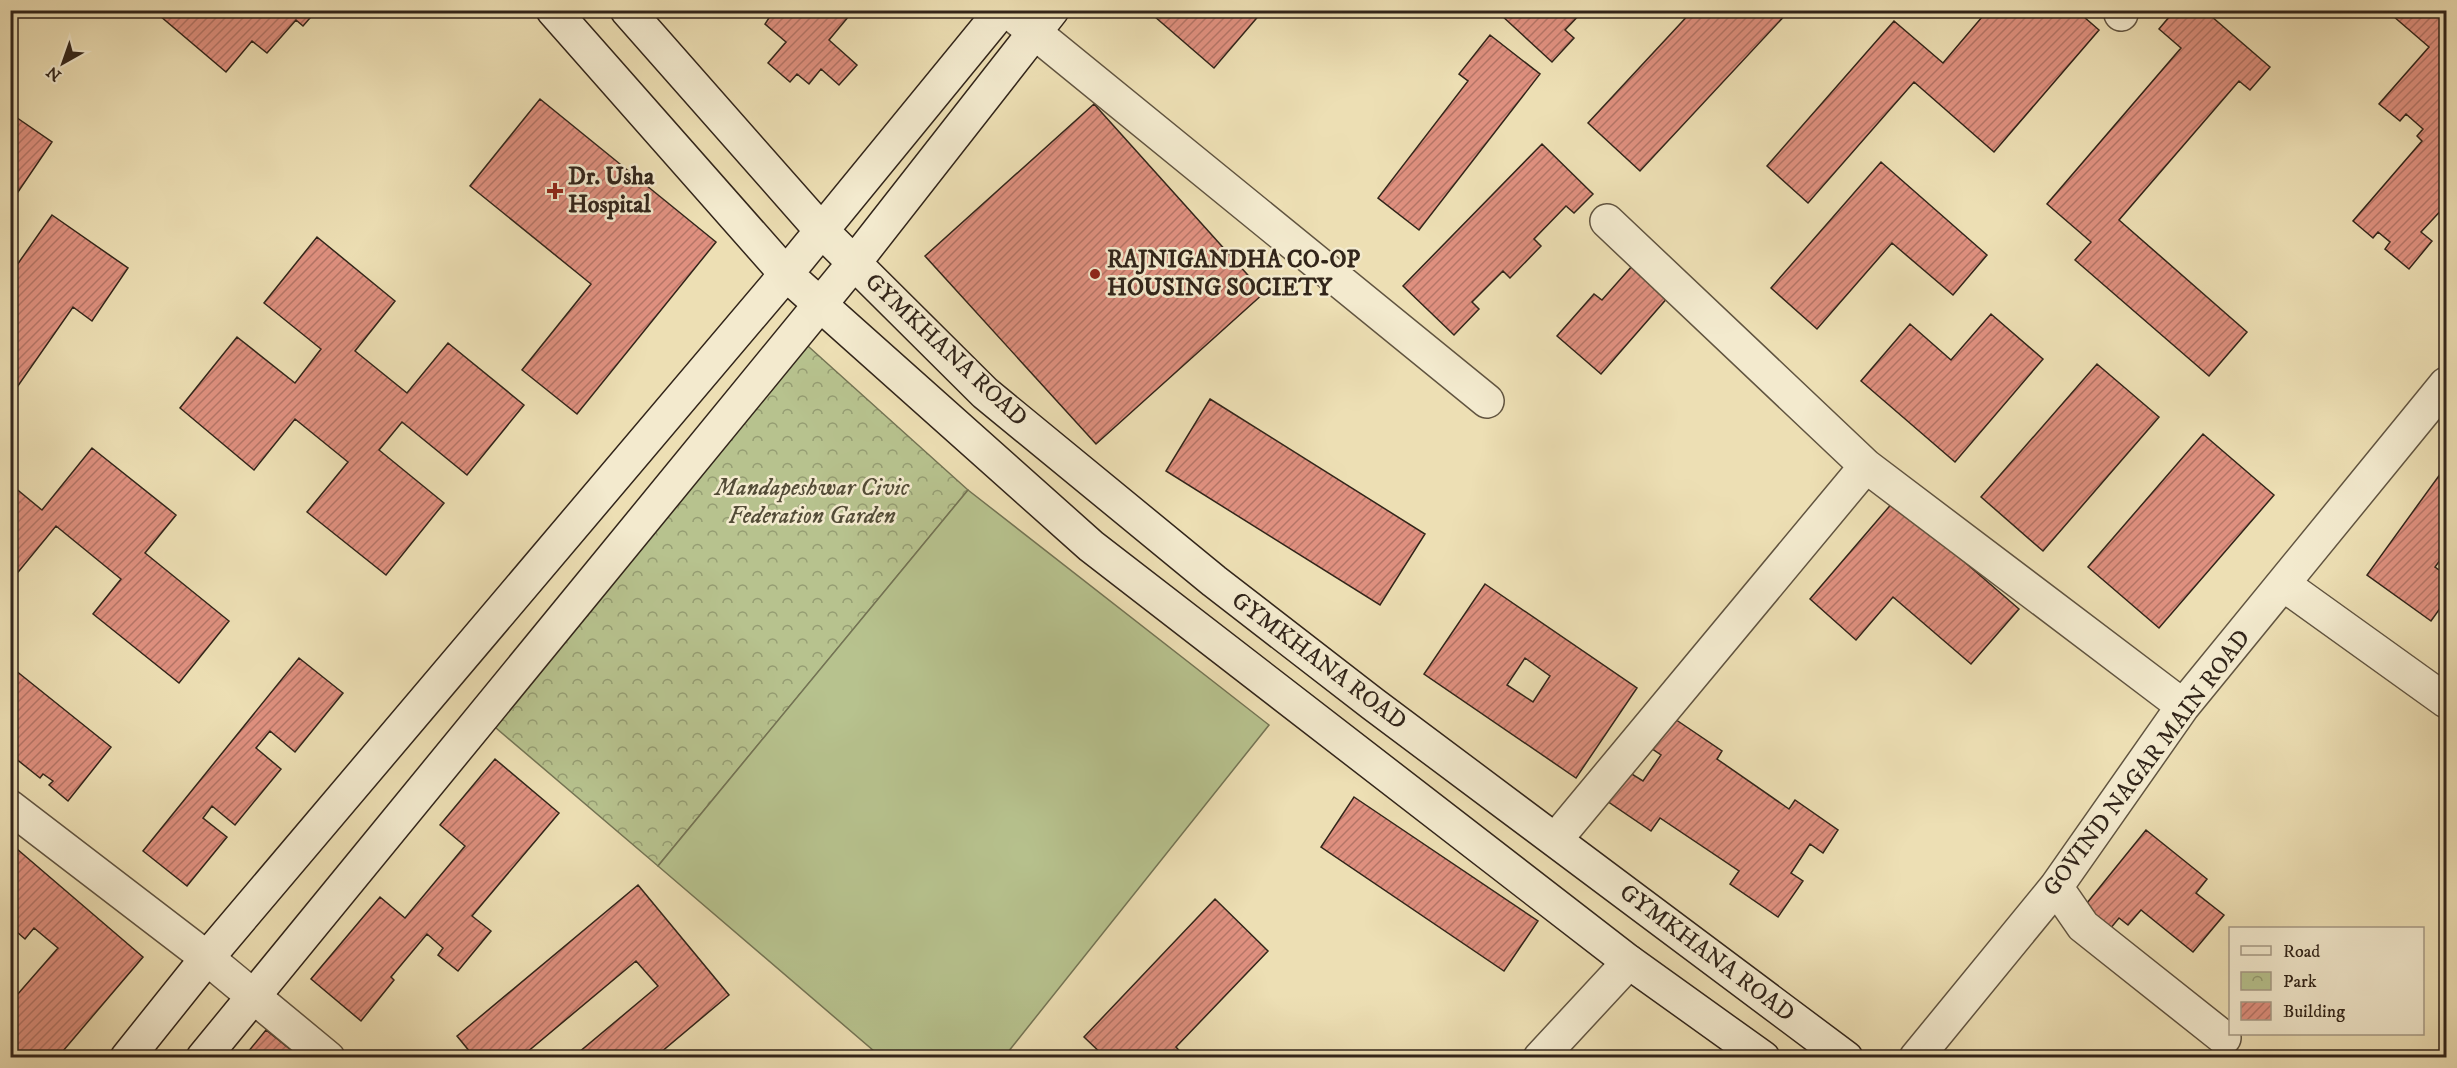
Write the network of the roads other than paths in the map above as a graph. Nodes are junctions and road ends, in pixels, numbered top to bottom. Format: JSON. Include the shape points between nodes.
{"nodes":[{"id":1,"x":553,"y":10,"type":"edge"},
{"id":2,"x":627,"y":10,"type":"edge"},
{"id":3,"x":1002,"y":10,"type":"edge"},
{"id":4,"x":1007,"y":10,"type":"edge"},
{"id":5,"x":1043,"y":22,"type":"edge"},
{"id":6,"x":1607,"y":221,"type":"dead end"},
{"id":7,"x":821,"y":230,"type":"junction"},
{"id":8,"x":854,"y":263,"type":"junction"},
{"id":9,"x":786,"y":274,"type":"junction"},
{"id":10,"x":820,"y":304,"type":"junction"},
{"id":11,"x":2446,"y":384,"type":"edge"},
{"id":12,"x":1487,"y":401,"type":"dead end"},
{"id":13,"x":1866,"y":466,"type":"junction"},
{"id":14,"x":2283,"y":584,"type":"junction"},
{"id":15,"x":2446,"y":701,"type":"edge"},
{"id":16,"x":2183,"y":706,"type":"junction"},
{"id":17,"x":10,"y":807,"type":"edge"},
{"id":18,"x":1556,"y":839,"type":"junction"},
{"id":19,"x":2056,"y":887,"type":"junction"},
{"id":20,"x":207,"y":958,"type":"junction"},
{"id":21,"x":1629,"y":962,"type":"junction"},
{"id":22,"x":254,"y":996,"type":"junction"},
{"id":23,"x":2224,"y":1038,"type":"dead end"},
{"id":24,"x":127,"y":1058,"type":"edge"},
{"id":25,"x":203,"y":1058,"type":"edge"},
{"id":26,"x":328,"y":1058,"type":"edge"},
{"id":27,"x":1540,"y":1058,"type":"edge"},
{"id":28,"x":1763,"y":1058,"type":"edge"},
{"id":29,"x":1846,"y":1058,"type":"edge"},
{"id":30,"x":1916,"y":1058,"type":"edge"}],
"edges":[{"from":1,"to":9,"type":"street","name":"GYMKHANA ROAD"},
{"from":2,"to":7,"type":"street","name":"GYMKHANA ROAD"},
{"from":3,"to":7,"type":"street"},
{"from":4,"to":5,"type":"street"},
{"from":5,"to":8,"type":"street"},
{"from":5,"to":12,"type":"street"},
{"from":6,"to":13,"type":"street"},
{"from":7,"to":8,"type":"street","name":"GYMKHANA ROAD"},
{"from":7,"to":9,"type":"street"},
{"from":8,"to":10,"type":"street"},
{"from":8,"to":18,"type":"street","name":"GYMKHANA ROAD","via":[[985,393],[1214,581]]},
{"from":9,"to":10,"type":"street","name":"GYMKHANA ROAD"},
{"from":9,"to":20,"type":"street"},
{"from":10,"to":21,"type":"street","name":"GYMKHANA ROAD","via":[[1090,546]]},
{"from":10,"to":22,"type":"street"},
{"from":11,"to":14,"type":"street","name":"GOVIND NAGAR MAIN ROAD"},
{"from":13,"to":16,"type":"street"},
{"from":13,"to":18,"type":"street"},
{"from":14,"to":15,"type":"street"},
{"from":14,"to":16,"type":"street","name":"GOVIND NAGAR MAIN ROAD"},
{"from":16,"to":19,"type":"street","name":"GOVIND NAGAR MAIN ROAD"},
{"from":17,"to":20,"type":"street"},
{"from":18,"to":29,"type":"street","name":"GYMKHANA ROAD"},
{"from":19,"to":23,"type":"street","via":[[2083,926]]},
{"from":19,"to":30,"type":"street","name":"GOVIND NAGAR MAIN ROAD"},
{"from":20,"to":22,"type":"street"},
{"from":20,"to":24,"type":"street"},
{"from":21,"to":27,"type":"street"},
{"from":21,"to":28,"type":"street","name":"GYMKHANA ROAD"},
{"from":22,"to":25,"type":"street"},
{"from":22,"to":26,"type":"street"}]}
